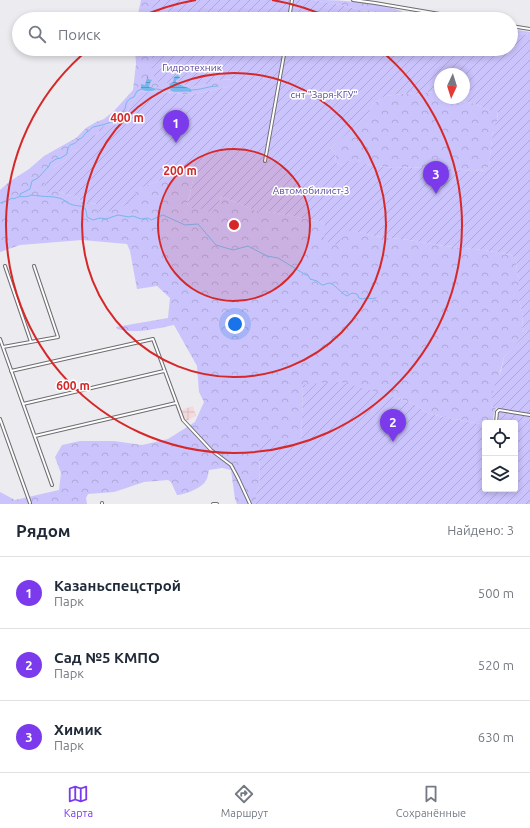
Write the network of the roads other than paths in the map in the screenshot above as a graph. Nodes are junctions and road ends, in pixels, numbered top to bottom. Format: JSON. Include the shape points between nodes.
{"nodes":[{"id":1,"x":292,"y":0,"type":"edge"},
{"id":2,"x":353,"y":0,"type":"edge"},
{"id":3,"x":290,"y":12,"type":"edge"},
{"id":4,"x":425,"y":12,"type":"edge"},
{"id":5,"x":518,"y":27,"type":"edge"},
{"id":6,"x":530,"y":29,"type":"edge"},
{"id":7,"x":284,"y":56,"type":"edge"},
{"id":8,"x":265,"y":161,"type":"dead end"},
{"id":9,"x":5,"y":266,"type":"dead end"},
{"id":10,"x":34,"y":266,"type":"dead end"},
{"id":11,"x":0,"y":338,"type":"edge"},
{"id":12,"x":31,"y":342,"type":"junction"},
{"id":13,"x":3,"y":347,"type":"junction"},
{"id":14,"x":12,"y":371,"type":"junction"},
{"id":15,"x":164,"y":371,"type":"junction"},
{"id":16,"x":176,"y":403,"type":"junction"},
{"id":17,"x":23,"y":404,"type":"junction"},
{"id":18,"x":530,"y":415,"type":"edge"},
{"id":19,"x":0,"y":419,"type":"edge"},
{"id":20,"x":496,"y":420,"type":"edge"},
{"id":21,"x":35,"y":437,"type":"junction"},
{"id":22,"x":52,"y":485,"type":"dead end"},
{"id":23,"x":30,"y":503,"type":"edge"},
{"id":24,"x":213,"y":504,"type":"edge"},
{"id":25,"x":217,"y":504,"type":"edge"},
{"id":26,"x":250,"y":504,"type":"edge"}],
"edges":[{"from":1,"to":3,"type":"street"},
{"from":2,"to":4,"type":"street"},
{"from":5,"to":6,"type":"street"},
{"from":7,"to":8,"type":"street"},
{"from":9,"to":12,"type":"street"},
{"from":10,"to":12,"type":"street","via":[[58,337]]},
{"from":11,"to":13,"type":"street"},
{"from":12,"to":13,"type":"street"},
{"from":13,"to":14,"type":"street"},
{"from":14,"to":15,"type":"street","via":[[153,339]]},
{"from":14,"to":17,"type":"street"},
{"from":15,"to":16,"type":"street"},
{"from":15,"to":17,"type":"street"},
{"from":16,"to":21,"type":"street"},
{"from":16,"to":26,"type":"street","via":[[182,420],[211,450],[231,465]]},
{"from":17,"to":21,"type":"street"},
{"from":18,"to":20,"type":"street","via":[[499,410]]},
{"from":19,"to":23,"type":"street"},
{"from":21,"to":22,"type":"street"},
{"from":24,"to":25,"type":"street"}]}
